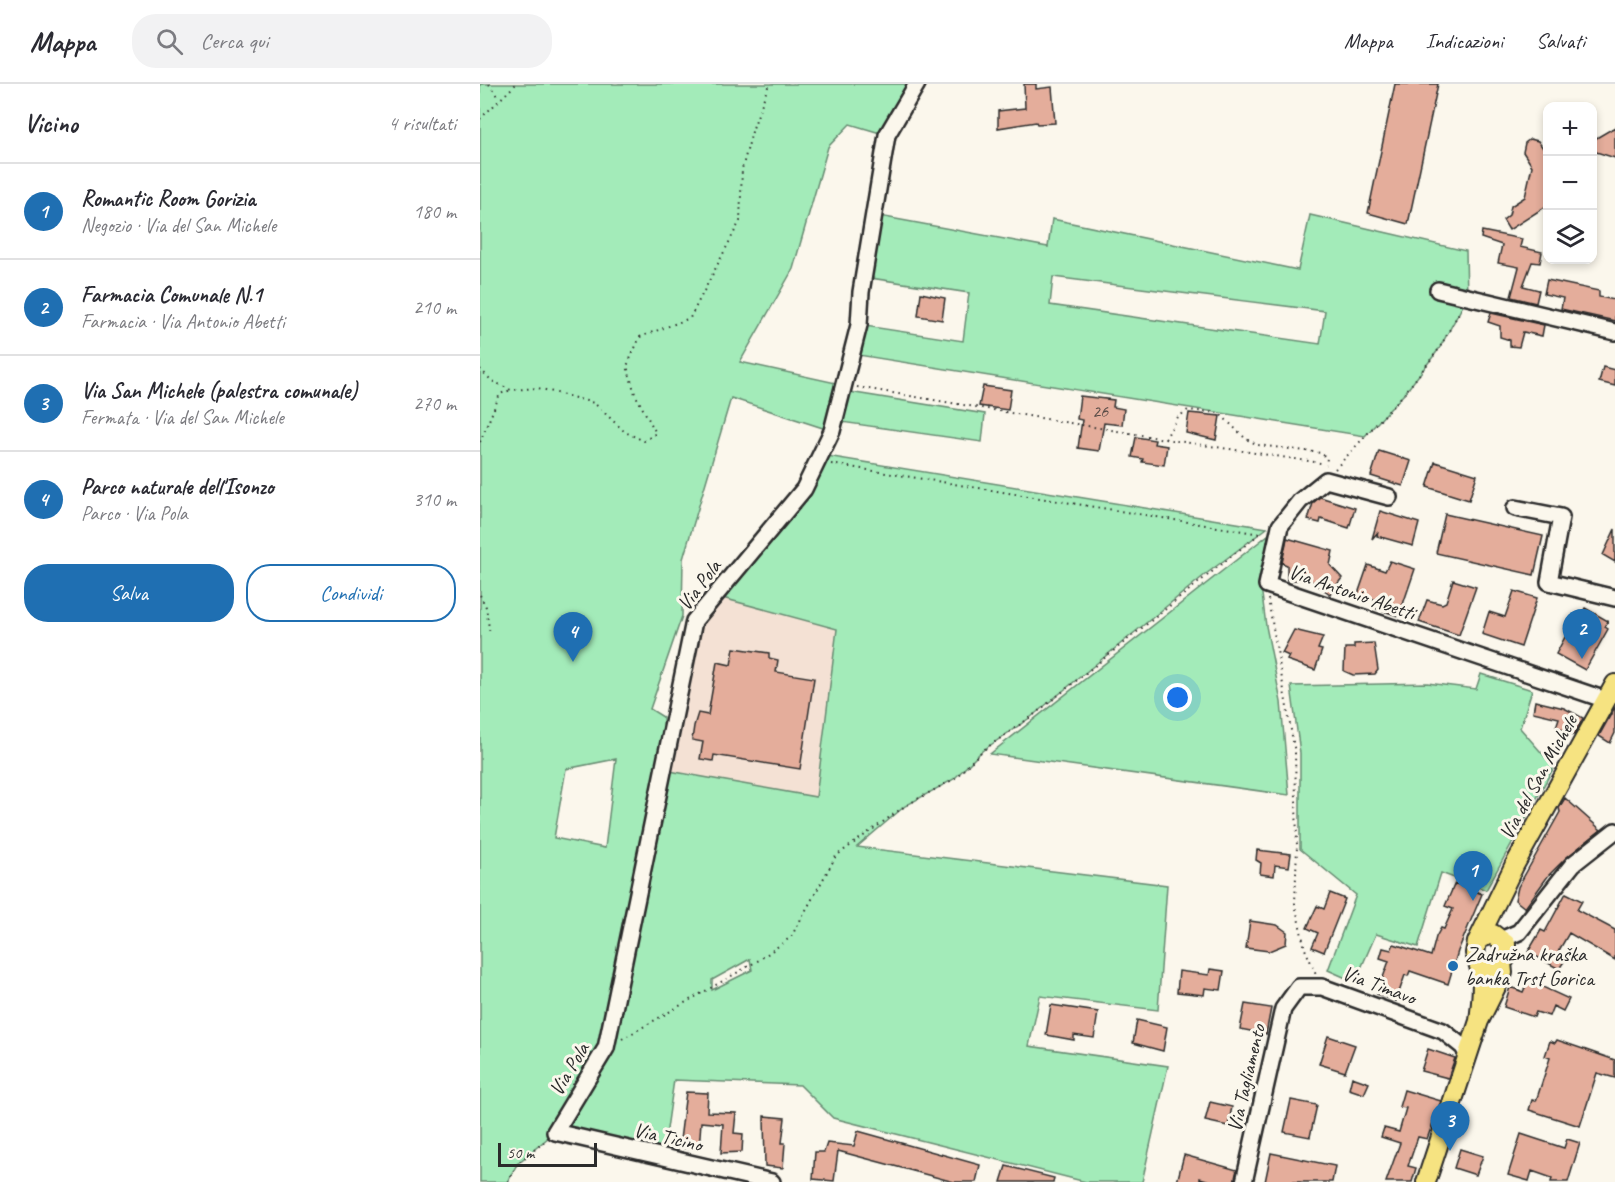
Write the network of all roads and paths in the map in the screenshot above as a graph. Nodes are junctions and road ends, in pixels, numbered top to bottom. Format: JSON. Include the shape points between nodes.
{"nodes":[{"id":1,"x":489,"y":84,"type":"edge"},
{"id":2,"x":516,"y":84,"type":"edge"},
{"id":3,"x":770,"y":84,"type":"edge"},
{"id":4,"x":917,"y":84,"type":"edge"},
{"id":5,"x":499,"y":100,"type":"junction"},
{"id":6,"x":480,"y":119,"type":"edge"},
{"id":7,"x":1438,"y":290,"type":"dead end"},
{"id":8,"x":1467,"y":298,"type":"junction"},
{"id":9,"x":1615,"y":332,"type":"edge"},
{"id":10,"x":480,"y":369,"type":"edge"},
{"id":11,"x":845,"y":385,"type":"junction"},
{"id":12,"x":511,"y":390,"type":"junction"},
{"id":13,"x":1164,"y":439,"type":"junction"},
{"id":14,"x":480,"y":442,"type":"edge"},
{"id":15,"x":818,"y":462,"type":"junction"},
{"id":16,"x":1326,"y":480,"type":"junction"},
{"id":17,"x":1389,"y":497,"type":"dead end"},
{"id":18,"x":1515,"y":508,"type":"dead end"},
{"id":19,"x":1267,"y":528,"type":"dead end"},
{"id":20,"x":1261,"y":534,"type":"junction"},
{"id":21,"x":1267,"y":585,"type":"junction"},
{"id":22,"x":480,"y":595,"type":"edge"},
{"id":23,"x":1615,"y":598,"type":"edge"},
{"id":24,"x":490,"y":635,"type":"dead end"},
{"id":25,"x":1611,"y":692,"type":"edge"},
{"id":26,"x":1615,"y":831,"type":"edge"},
{"id":27,"x":1498,"y":946,"type":"junction"},
{"id":28,"x":1480,"y":963,"type":"junction"},
{"id":29,"x":1299,"y":987,"type":"joint"},
{"id":30,"x":1322,"y":987,"type":"junction"},
{"id":31,"x":1478,"y":1025,"type":"junction"},
{"id":32,"x":1443,"y":1031,"type":"junction"},
{"id":33,"x":606,"y":1048,"type":"junction"},
{"id":34,"x":1468,"y":1056,"type":"junction"},
{"id":35,"x":555,"y":1132,"type":"junction"},
{"id":36,"x":1430,"y":1181,"type":"edge"},
{"id":37,"x":508,"y":1182,"type":"edge"},
{"id":38,"x":772,"y":1182,"type":"edge"},
{"id":39,"x":1244,"y":1182,"type":"edge"}],
"edges":[{"from":1,"to":5,"type":"path"},
{"from":2,"to":5,"type":"path"},
{"from":3,"to":12,"type":"path","via":[[742,169],[740,221],[690,318],[640,337],[627,366],[635,394],[656,433],[644,441],[626,432],[594,403],[538,388]]},
{"from":4,"to":11,"type":"street","name":"Via Pola","via":[[886,135],[859,325]]},
{"from":5,"to":6,"type":"path"},
{"from":7,"to":8,"type":"street"},
{"from":8,"to":9,"type":"street"},
{"from":8,"to":16,"type":"path","via":[[1439,349]]},
{"from":10,"to":12,"type":"path","via":[[492,381]]},
{"from":11,"to":13,"type":"path"},
{"from":11,"to":15,"type":"street","name":"Via Pola"},
{"from":12,"to":14,"type":"path","via":[[500,393]]},
{"from":13,"to":16,"type":"path","via":[[1322,463]]},
{"from":13,"to":16,"type":"path","via":[[1178,417],[1188,410],[1219,413],[1257,445],[1321,453],[1327,458]]},
{"from":15,"to":20,"type":"path"},
{"from":15,"to":33,"type":"street","name":"Via Pola","via":[[804,489],[694,621]]},
{"from":16,"to":17,"type":"street"},
{"from":16,"to":21,"type":"street","name":"Via Antonio Abetti","via":[[1300,501],[1280,526]]},
{"from":18,"to":23,"type":"street","via":[[1561,517],[1550,582]]},
{"from":19,"to":20,"type":"path"},
{"from":20,"to":33,"type":"path","via":[[1032,717],[982,751],[954,779],[905,806],[836,856],[791,937],[759,960]]},
{"from":21,"to":25,"type":"street","name":"Via Antonio Abetti"},
{"from":21,"to":30,"type":"path","via":[[1269,616],[1295,753],[1295,904],[1305,949]]},
{"from":22,"to":24,"type":"path"},
{"from":25,"to":27,"type":"main road","name":"Via del San Michele","via":[[1514,866],[1503,892]]},
{"from":26,"to":27,"type":"street","via":[[1558,879],[1517,948]]},
{"from":27,"to":28,"type":"main road","via":[[1491,967]]},
{"from":27,"to":28,"type":"main road","name":"Via del San Michele","via":[[1475,953]]},
{"from":27,"to":31,"type":"main road","name":"Via del San Michele","via":[[1503,973]]},
{"from":28,"to":31,"type":"main road","name":"Via del San Michele","via":[[1483,989]]},
{"from":29,"to":30,"type":"street","name":"Via Timavo"},
{"from":29,"to":39,"type":"street","name":"Via Tagliamento","via":[[1283,1009]]},
{"from":30,"to":32,"type":"street","name":"Via Timavo"},
{"from":31,"to":32,"type":"street","name":"Via Timavo"},
{"from":31,"to":34,"type":"main road","name":"Via del San Michele"},
{"from":32,"to":34,"type":"street","name":"Via Timavo"},
{"from":33,"to":35,"type":"street","name":"Via Pola"},
{"from":34,"to":36,"type":"main road","name":"Via del San Michele"},
{"from":35,"to":37,"type":"path","via":[[517,1164]]},
{"from":35,"to":38,"type":"street","name":"Via Ticino"}]}
